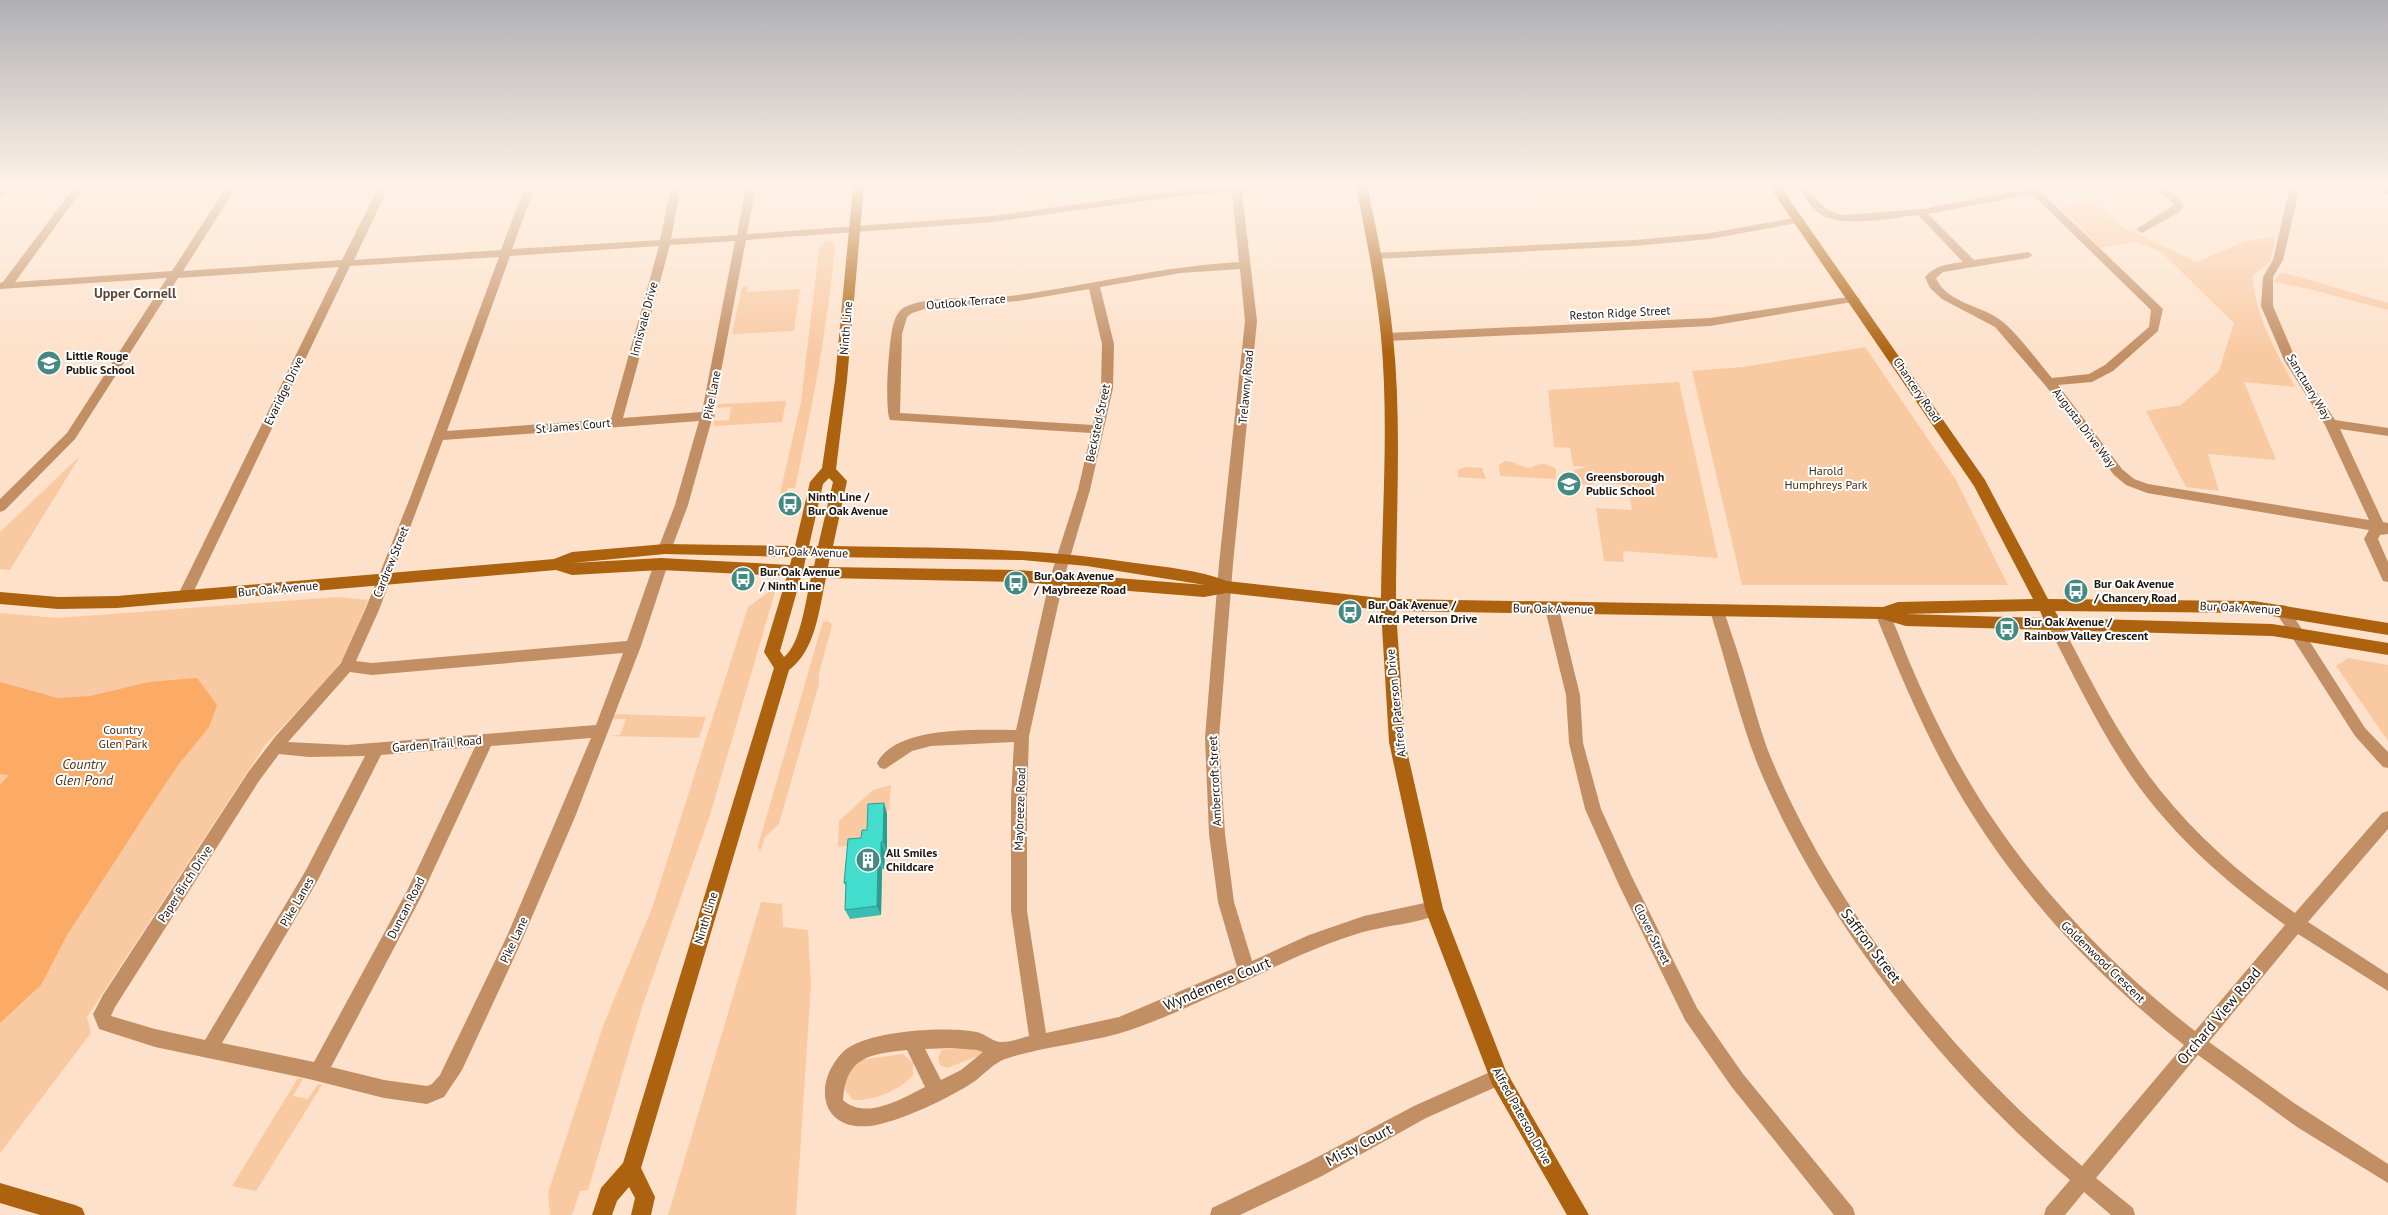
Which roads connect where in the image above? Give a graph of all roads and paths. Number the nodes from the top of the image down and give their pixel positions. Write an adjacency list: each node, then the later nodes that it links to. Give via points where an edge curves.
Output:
1 (36, 243): 24 (street)
2 (196, 243): 22 (street)
3 (356, 243): 20 (street, Evaridge Drive)
4 (509, 243): 16 (street, Cardrew Street)
5 (665, 243): 6 (street); 16 (street); 29 (street, Innisvale Drive)
6 (670, 243)
7 (742, 243): 28 (street, Pike Lane)
8 (853, 243): 34 (street, Ninth Line, via 841,380)
9 (1243, 243): 21 (street, Trelawny Road)
10 (1373, 243): 18 (street, Alfred Paterson Drive)
11 (1637, 243): 18 (street)
12 (1815, 243): 25 (street, Chancery Road)
13 (1950, 243): 19 (street)
14 (2089, 243): 27 (street, via 2157,309 2154,328 2109,368 2092,378)
15 (2282, 243): 30 (street, Sanctuary Way, via 2278,260 2268,277 2267,306 2290,360)
16 (505, 253): 20 (street); 33 (street, Cardrew Street)
17 (2028, 255): 19 (street, Augusta Drive Way)
18 (1376, 256): 26 (street, Alfred Paterson Drive)
19 (1970, 263): 27 (street, Augusta Drive Way, via 1934,272 1930,277 1934,286 1954,302 1999,324)
20 (346, 264): 22 (street); 49 (street, Evaridge Drive)
21 (1246, 265): 23 (street, Outlook Terrace, via 1189,267); 48 (street, Trelawny Road, via 1251,322)
22 (176, 275): 24 (street); 35 (street, via 71,436)
23 (1094, 285): 31 (street, Becksted Street, via 1108,344 1107,388); 31 (street, Outlook Terrace, via 987,302 908,310 902,315 897,330 894,417)
24 (3, 286)
25 (1854, 298): 26 (street, Reston Ridge Street, via 1710,322); 52 (street, Chancery Road, via 1980,484)
26 (1386, 337): 51 (street, Alfred Paterson Drive, via 1390,432)
27 (2049, 382): 36 (street, Augusta Drive Way, via 2100,452 2130,482 2146,488)
28 (709, 416): 29 (street, St James Court); 37 (street, Pike Lane, via 685,499)
29 (616, 423): 33 (street, St James Court)
30 (2331, 424): 32 (street); 36 (street, Sanctuary Way)
31 (1096, 429): 40 (street, Becksted Street, via 1084,490)
32 (2388, 432)
33 (438, 436): 47 (street, Cardrew Street)
34 (829, 470): 38 (street, Ninth Line, via 817,482); 39 (street, Ninth Line, via 840,481)
35 (0, 507)
36 (2385, 530): 45 (street, Sanctuary Way, via 2371,539)
37 (665, 549): 38 (street, Bur Oak Avenue); 41 (street, Bur Oak Avenue, via 572,557)
38 (800, 551): 39 (street, Bur Oak Avenue); 43 (street, Ninth Line)
39 (826, 552): 40 (street, Bur Oak Avenue); 44 (street, Ninth Line)
40 (1062, 558): 46 (street); 48 (street, Bur Oak Avenue, via 1206,579)
41 (556, 564): 42 (street, Bur Oak Avenue, via 572,569); 47 (street, Bur Oak Avenue)
42 (661, 564): 43 (street, Bur Oak Avenue); 60 (street, Pike Lane)
43 (796, 570): 44 (street, Bur Oak Avenue); 63 (street, Ninth Line, via 772,652)
44 (822, 571): 46 (street, Bur Oak Avenue); 63 (street, Ninth Line, via 806,633 794,658)
45 (2388, 576)
46 (1057, 578): 48 (street, Bur Oak Avenue, via 1204,591); 65 (street, Maybreeze Road)
47 (384, 580): 49 (street, Bur Oak Avenue); 62 (street, Cardrew Street)
48 (1226, 587): 51 (street, Bur Oak Avenue); 74 (street, Ambercroft Street, via 1212,738 1213,776 1226,902)
49 (184, 597): 50 (street, Bur Oak Avenue, via 86,604)
50 (0, 598)
51 (1388, 605): 53 (street, Bur Oak Avenue); 72 (street, Alfred Paterson Drive, via 1397,742)
52 (2044, 605): 54 (street, Bur Oak Avenue, via 2234,606); 56 (street, Bur Oak Avenue, via 1898,608); 57 (street, Chancery Road)
53 (1552, 609): 55 (street, Bur Oak Avenue); 93 (street, Clover Street, via 1572,695 1576,743 1593,809 1625,880 1692,1014 1737,1080)
54 (2282, 610): 58 (street, Bur Oak Avenue); 59 (street)
55 (1716, 611): 56 (street, Bur Oak Avenue); 86 (street, Saffron Street, via 1753,733 1769,773 1815,866 1845,913 1949,1047)
56 (1882, 613): 57 (street, Bur Oak Avenue, via 1906,620); 78 (street, Goldenwood Crescent, via 1942,748 1978,810 2017,865 2066,927 2128,988)
57 (2054, 624): 59 (street, Bur Oak Avenue); 73 (street, via 2099,711 2136,769 2172,816 2253,893)
58 (2388, 628)
59 (2296, 632): 61 (street, Bur Oak Avenue); 69 (street, via 2360,732)
60 (634, 646): 62 (street, via 372,669); 64 (street, Pike Lane)
61 (2388, 649)
62 (347, 666): 67 (street, Paper Birch Drive)
63 (782, 667): 84 (street, Ninth Line)
64 (600, 731): 66 (street, Garden Trail Road); 81 (street, Pike Lane, via 536,893 443,1086 434,1093 419,1094)
65 (1022, 736): 70 (street, via 958,737 919,742 907,746); 77 (street, Maybreeze Road, via 1019,910)
66 (486, 740): 68 (street, Garden Trail Road); 81 (street, Duncan Road, via 414,894)
67 (275, 747): 68 (street, Garden Trail Road, via 320,751); 79 (street, Paper Birch Drive, via 249,782 102,1014 110,1026)
68 (376, 749): 79 (street, Pike Lanes, via 312,875)
69 (2388, 762)
70 (885, 763)
71 (2388, 818): 73 (street, Orchard View Road)
72 (1434, 909): 74 (street, Wyndemere Court, via 1364,924 1315,941); 82 (street, Alfred Paterson Drive)
73 (2295, 925): 75 (street); 78 (street, Orchard View Road)
74 (1247, 972): 77 (street, Wyndemere Court, via 1118,1025)
75 (2388, 983)
76 (912, 1042): 80 (street, Wyndemere Court, via 978,1041); 83 (street); 83 (street, Wyndemere Court, via 874,1046 856,1052 841,1067 835,1080 834,1104 846,1115 868,1117 895,1112)
77 (1039, 1042): 80 (street, Wyndemere Court)
78 (2195, 1044): 85 (street, Goldenwood Crescent, via 2332,1142); 86 (street, Orchard View Road)
79 (209, 1049): 81 (street, Pike Lane)
80 (998, 1052): 83 (street, Wyndemere Court, via 967,1076)
81 (318, 1072)
82 (1499, 1077): 91 (street, Misty Court, via 1420,1112 1315,1169); 92 (street, Alfred Paterson Drive)
83 (937, 1091)
84 (630, 1169): 89 (street, Ninth Line, via 608,1195); 90 (street, via 646,1196)
85 (2388, 1174)
86 (2082, 1180): 94 (street, Orchard View Road); 95 (street, Saffron Street)
87 (0, 1193): 88 (street)
88 (75, 1215)
89 (602, 1215)
90 (641, 1215)
91 (1219, 1215)
92 (1580, 1215)
93 (1846, 1215)
94 (2053, 1215)
95 (2126, 1215)

